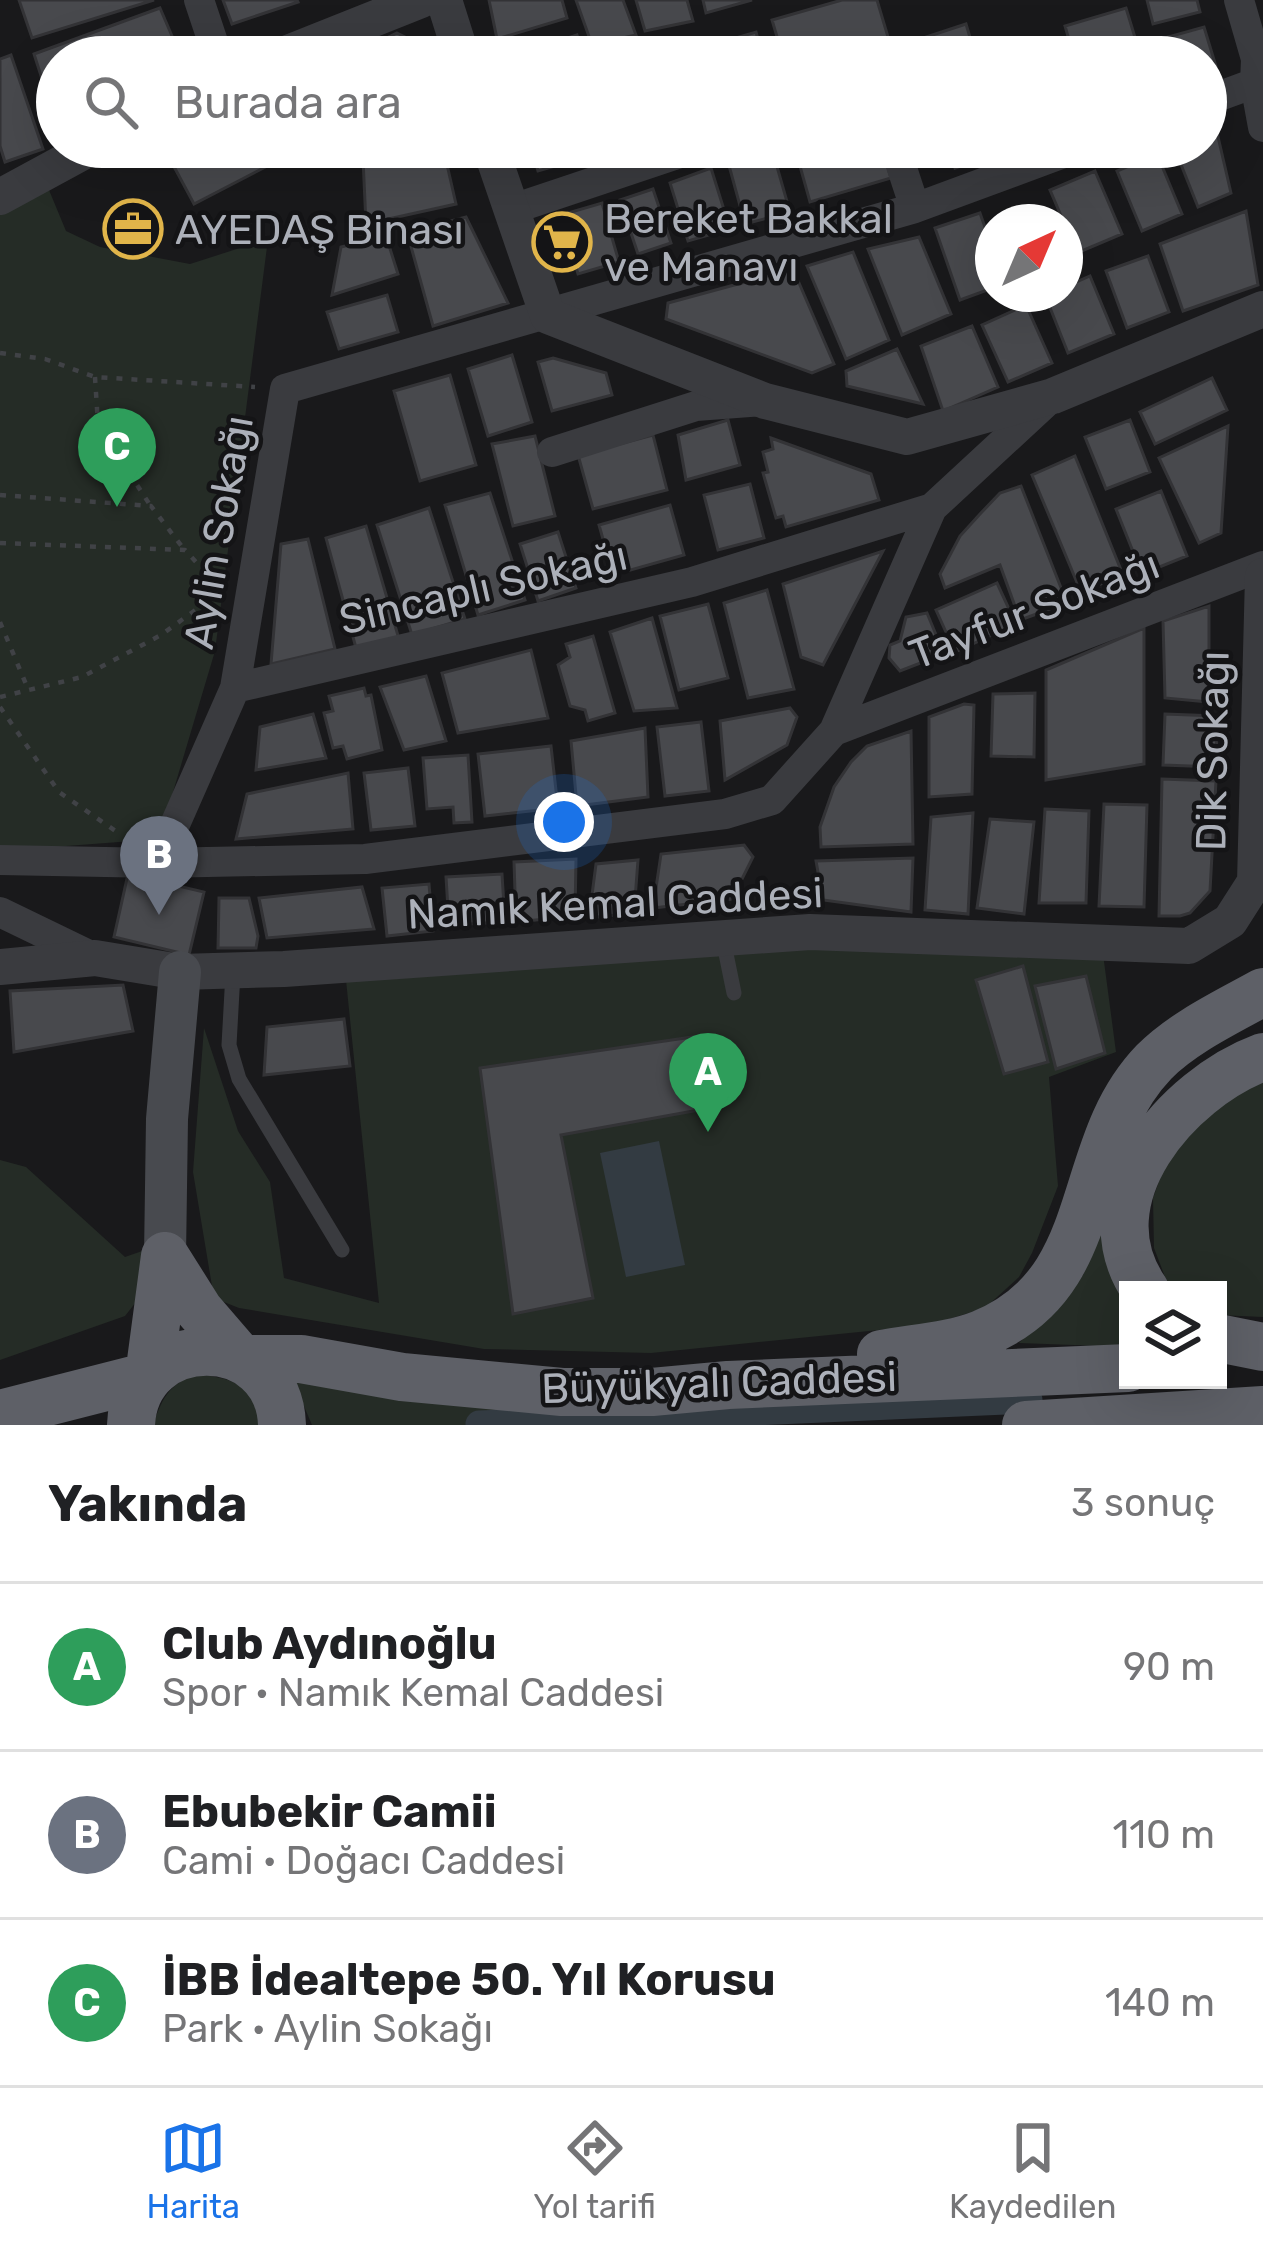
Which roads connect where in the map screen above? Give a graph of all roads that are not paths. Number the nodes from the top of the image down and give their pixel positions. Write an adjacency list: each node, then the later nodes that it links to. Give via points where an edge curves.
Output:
1 (199, 0): 6 (street)
2 (421, 0): 7 (street)
3 (444, 0): 8 (street)
4 (1239, 0): 9 (street)
5 (1262, 0): 9 (street)
6 (211, 36)
7 (331, 36)
8 (455, 36)
9 (1256, 71): 10 (street); 11 (street)
10 (1227, 88)
11 (1263, 128)
12 (53, 168): 17 (street)
13 (497, 168): 19 (street)
14 (635, 168): 19 (street)
15 (902, 168): 18 (street)
16 (1023, 168): 18 (street)
17 (0, 197)
18 (914, 208): 21 (street)
19 (510, 210): 21 (street)
20 (1263, 309): 22 (street)
21 (548, 316): 23 (street); 28 (street, Aylin Sokağı, via 285,389)
22 (1053, 396): 23 (street, via 907,437); 25 (street)
23 (765, 401): 24 (street, via 696,406)
24 (552, 452)
25 (932, 508): 28 (street, Sincaplı Sokağı, via 692,582); 29 (street)
26 (1263, 566): 29 (street, Tayfur Sokağı)
27 (1263, 577): 33 (street, Dik Sokağı, via 1255,882)
28 (235, 688): 31 (street)
29 (834, 731): 31 (street, via 772,800 725,814 365,860)
30 (0, 860): 31 (street)
31 (158, 863)
32 (0, 912): 35 (street)
33 (1230, 921): 34 (street, Namık Kemal Caddesi, via 1189,946 810,932)
34 (724, 939): 37 (street, Namık Kemal Caddesi); 40 (lane)
35 (94, 958): 36 (street, Namık Kemal Caddesi); 38 (street, Namık Kemal Caddesi)
36 (0, 967)
37 (233, 970): 38 (street, Namık Kemal Caddesi); 42 (lane, via 228,1028 239,1079)
38 (181, 972): 43 (main road)
39 (1263, 992): 52 (highway, via 1167,1052 1130,1094 1106,1140 1069,1256 1038,1299 977,1335)
40 (734, 993)
41 (1263, 1057): 44 (highway, via 1215,1081 1156,1141 1122,1231)
42 (342, 1250)
43 (165, 1256): 47 (highway); 51 (highway); 54 (highway, via 130,1332 85,1375)
44 (1140, 1281)
45 (1227, 1340): 46 (highway)
46 (1263, 1347)
47 (241, 1359): 51 (highway, Büyükyalı Caddesi, via 182,1354); 52 (highway, Büyükyalı Caddesi, via 301,1359 402,1378 562,1392); 56 (highway, via 274,1391)
48 (1263, 1362): 49 (highway)
49 (1227, 1364)
50 (1119, 1367): 52 (highway, Büyükyalı Caddesi)
51 (149, 1376): 54 (highway, Büyükyalı Caddesi); 55 (highway)
52 (728, 1384)
53 (1263, 1410): 57 (highway)
54 (0, 1413)
55 (130, 1425)
56 (282, 1425)
57 (1026, 1425)

